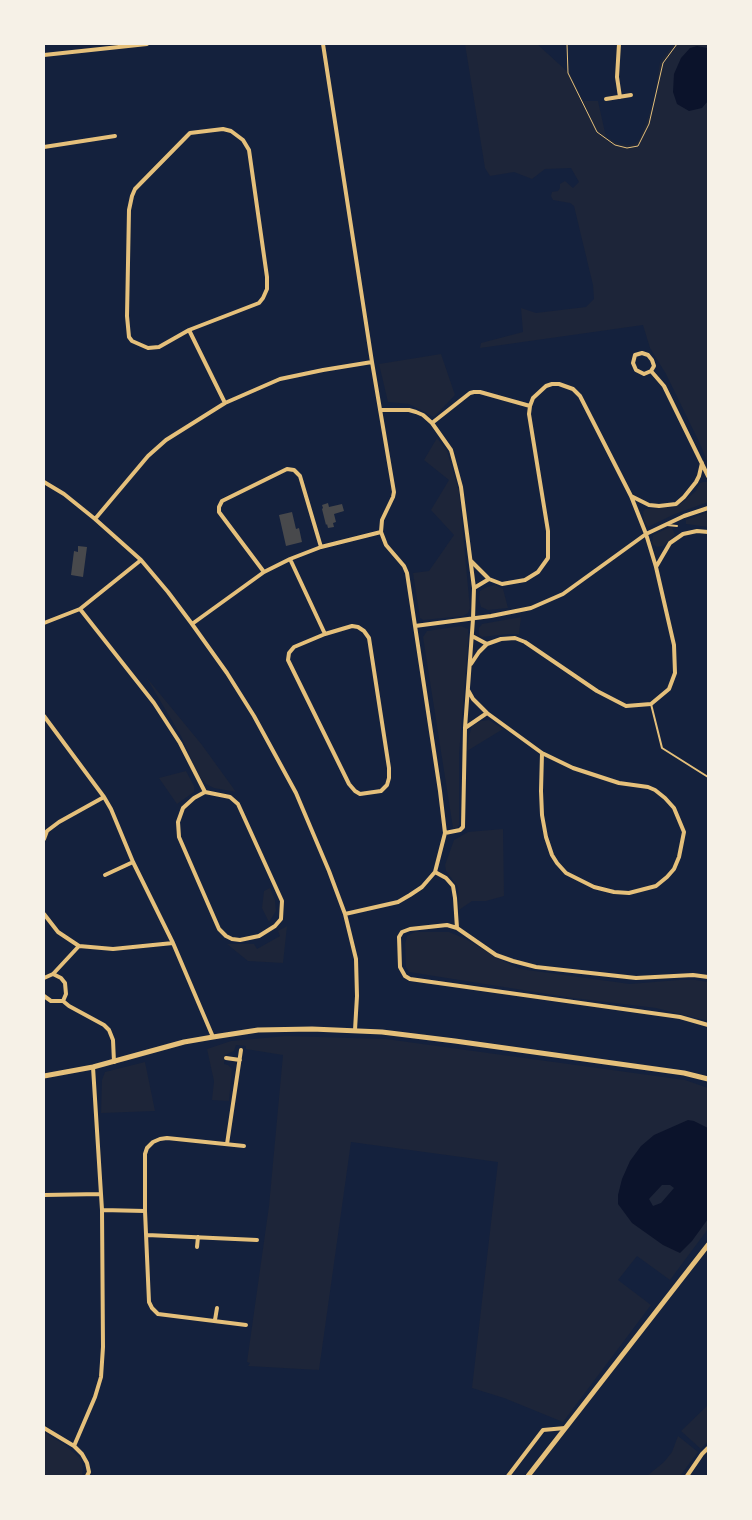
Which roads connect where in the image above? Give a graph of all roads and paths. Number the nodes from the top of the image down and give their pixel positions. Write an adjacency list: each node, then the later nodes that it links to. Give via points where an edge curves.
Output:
1 (147, 44): 4 (street)
2 (323, 44): 12 (street)
3 (619, 44): 7 (street, via 617,77)
4 (107, 46): 5 (street)
5 (44, 55)
6 (630, 95): 7 (street)
7 (620, 97): 8 (street)
8 (606, 99)
9 (115, 136): 10 (street)
10 (44, 147)
11 (189, 330): 11 (street, via 152,348 129,337 132,196 135,189 190,133 223,129 243,140 249,150 267,289 259,303); 14 (street)
12 (372, 362): 14 (street, via 280,379); 16 (street)
13 (651, 371): 13 (street, via 644,374 636,370 635,356 648,355 654,366); 18 (street, via 664,386)
14 (225, 403): 23 (street, via 166,440 148,456)
15 (530, 406): 17 (street, via 474,392); 21 (street, via 546,386 552,384 573,389 580,396); 35 (street, via 548,531 548,558 538,572 525,580 502,584)
16 (380, 410): 17 (street, via 409,410 423,415); 26 (street, via 394,492 382,520)
17 (432, 423): 32 (street, via 451,450 460,487)
18 (702, 463): 19 (street); 21 (street, via 696,482 676,504 659,506)
19 (708, 476)
20 (44, 482): 23 (street)
21 (631, 496): 28 (street)
22 (708, 508): 24 (street)
23 (95, 519): 31 (street)
24 (666, 524): 25 (lane); 28 (street)
25 (678, 526)
26 (381, 532): 29 (street); 41 (street, via 386,546 407,573)
27 (708, 532): 33 (street, via 683,534 670,544)
28 (646, 534): 33 (street); 38 (street, via 563,594 512,613)
29 (321, 547): 30 (street); 34 (street, via 300,476 287,469 222,501 219,507)
30 (290, 559): 34 (street); 42 (street)
31 (141, 560): 37 (street); 40 (street)
32 (470, 560): 35 (street); 36 (street)
33 (656, 567): 47 (street, via 674,645 675,673 668,689)
34 (264, 572): 40 (street)
35 (489, 579): 36 (street)
36 (474, 588): 38 (street)
37 (80, 609): 39 (street); 53 (street, via 154,703 180,743)
38 (473, 618): 41 (street); 43 (street)
39 (44, 623)
40 (192, 624): 62 (street, via 254,716 296,793)
41 (414, 626): 56 (street)
42 (325, 634): 42 (street, via 352,626 364,631 369,638 389,768 387,785 381,791 360,794 349,784 288,660 294,647)
43 (472, 636): 44 (street); 45 (street)
44 (487, 644): 45 (street); 47 (street, via 515,638 526,642 597,691 626,706)
45 (470, 667): 46 (street)
46 (467, 688): 48 (street, via 472,699); 50 (street)
47 (651, 704): 52 (lane, via 662,748)
48 (487, 713): 50 (street); 51 (street)
49 (44, 716): 54 (street)
50 (465, 728): 56 (street, via 463,826 460,830)
51 (542, 754): 51 (street, via 619,783 648,787 665,798 674,808 684,832 679,857 667,877 656,886 629,893 594,887 566,874 552,855 544,830)
52 (708, 777)
53 (205, 792): 53 (street, via 230,797 238,804 282,901 281,919 259,936 232,939 219,929 179,837 178,822 183,808)
54 (104, 797): 55 (street); 58 (street)
55 (45, 830): 57 (street)
56 (445, 833): 59 (street)
57 (44, 839)
58 (134, 862): 60 (street); 64 (street)
59 (436, 872): 62 (street, via 410,896 398,902); 63 (street, via 453,886)
60 (105, 875)
61 (44, 914): 65 (street, via 58,932)
62 (345, 914): 72 (street, via 356,959)
63 (457, 928): 67 (street, via 496,955 536,967 636,978); 71 (street, via 447,925 402,932 399,938 400,967 405,976 680,1017)
64 (173, 944): 65 (street, via 112,949); 73 (street)
65 (79, 946): 66 (street)
66 (52, 974): 68 (street); 70 (street, via 65,982)
67 (708, 977)
68 (44, 978)
69 (44, 996): 70 (street, via 51,1001)
70 (63, 1001): 77 (street, via 109,1030)
71 (708, 1025)
72 (355, 1030): 73 (street, via 258,1030); 80 (street, via 455,1041)
73 (213, 1037): 77 (street)
74 (242, 1050): 76 (street)
75 (226, 1058): 76 (street)
76 (240, 1060): 81 (street)
77 (114, 1062): 78 (street)
78 (93, 1067): 79 (street); 83 (street)
79 (44, 1076)
80 (708, 1079)
81 (227, 1144): 82 (street); 86 (street, via 167,1138 153,1142 145,1154)
82 (244, 1146)
83 (101, 1194): 84 (street); 85 (street)
84 (44, 1196)
85 (102, 1210): 86 (street); 97 (street, via 104,1347 101,1377 87,1420)
86 (145, 1211): 87 (street)
87 (147, 1235): 88 (street); 93 (street, via 149,1302 152,1308 158,1314)
88 (198, 1237): 89 (street); 91 (street)
89 (257, 1240)
90 (708, 1245): 96 (street)
91 (197, 1247)
92 (217, 1308): 93 (street)
93 (215, 1320): 94 (street)
94 (246, 1325)
95 (44, 1428): 97 (street)
96 (565, 1428): 100 (street, via 543,1430); 101 (street)
97 (74, 1446): 99 (street, via 87,1463)
98 (708, 1449): 102 (street)
99 (87, 1476)
100 (508, 1476)
101 (528, 1476)
102 (687, 1476)

